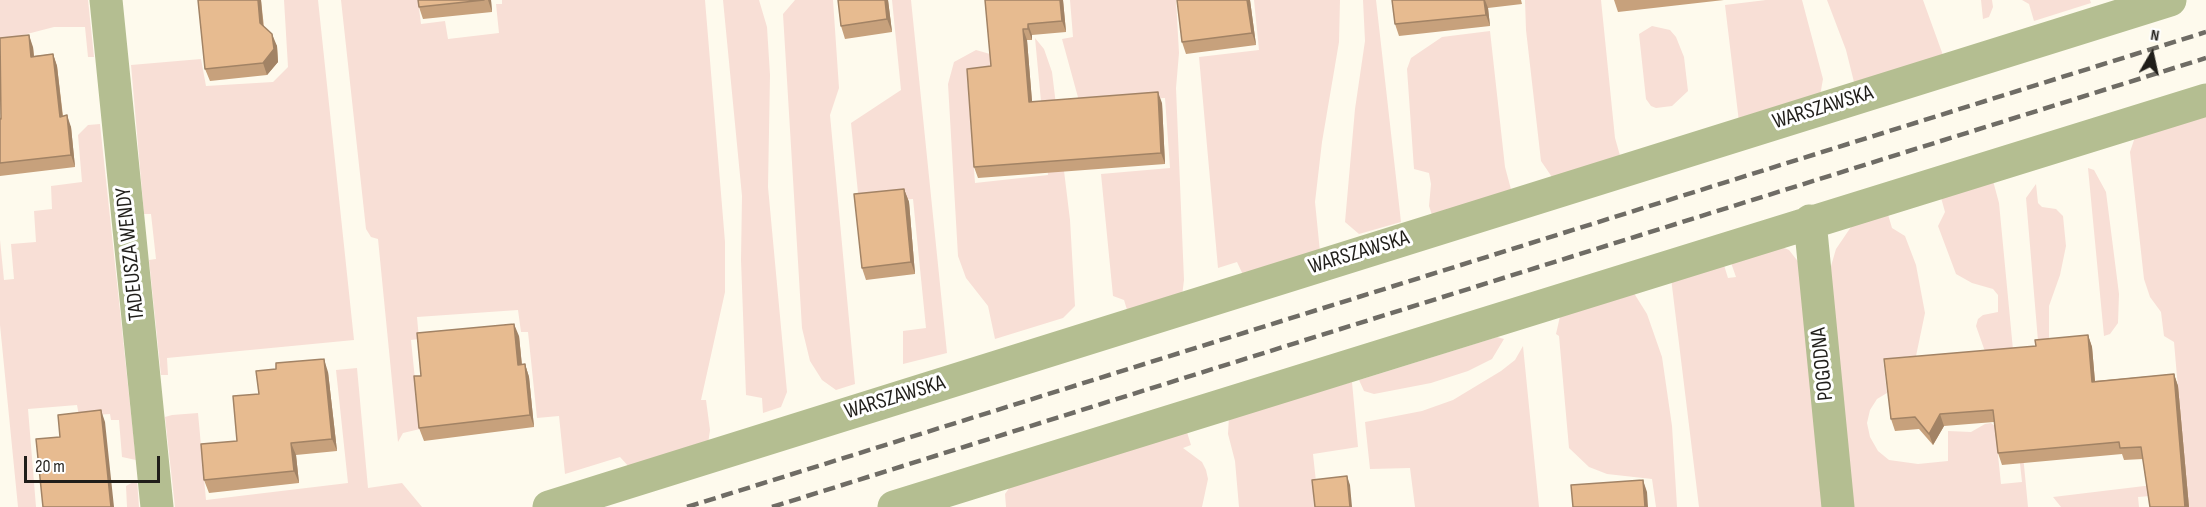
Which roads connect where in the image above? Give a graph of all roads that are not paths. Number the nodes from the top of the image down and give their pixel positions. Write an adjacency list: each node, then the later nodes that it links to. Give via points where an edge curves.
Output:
1 (105, 0): 5 (street, TADEUSZA WENDY)
2 (2170, 0): 6 (street, WARSZAWSKA)
3 (2206, 100): 4 (street)
4 (1810, 221): 7 (street); 8 (street, POGODNA)
5 (157, 507)
6 (549, 507)
7 (894, 507)
8 (1838, 507)

